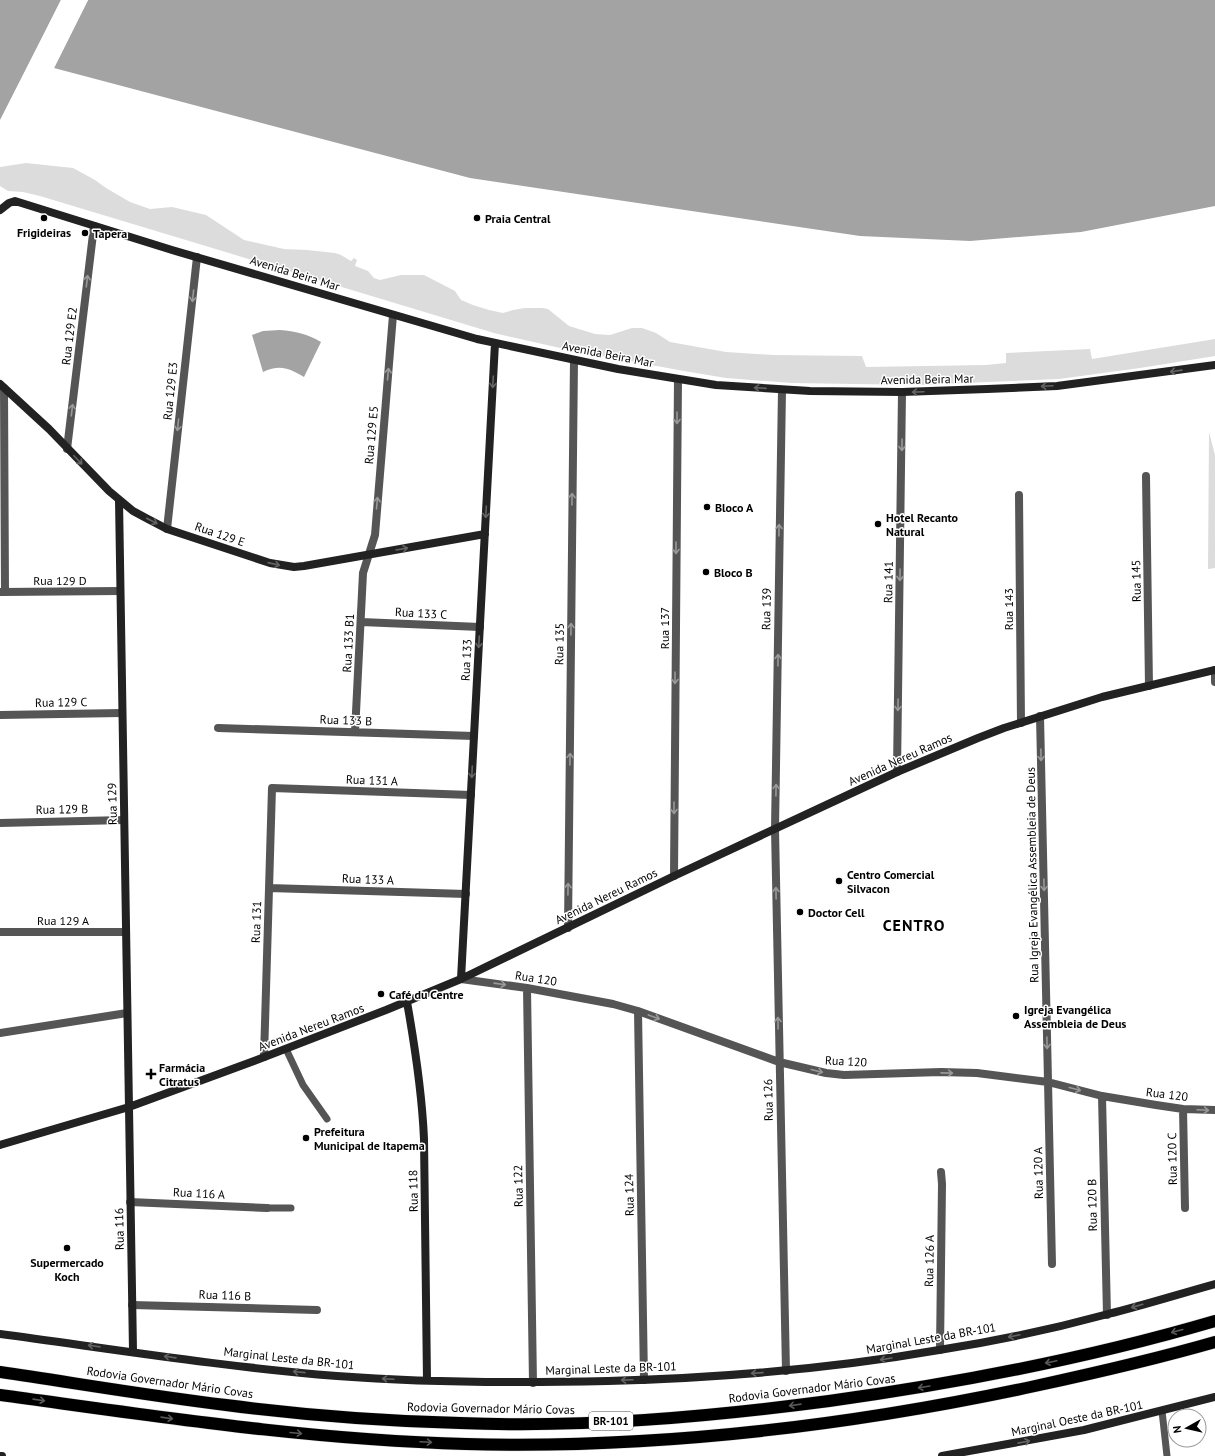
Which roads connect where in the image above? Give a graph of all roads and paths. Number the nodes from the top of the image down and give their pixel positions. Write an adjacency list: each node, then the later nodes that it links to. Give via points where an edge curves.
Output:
1 (0, 210): 2 (main road, Avenida Beira Mar, via 15,201)
2 (94, 226): 3 (main road, Avenida Beira Mar); 12 (street, Rua 129 E2, one-way to 2)
3 (198, 257): 4 (main road, Avenida Beira Mar); 16 (street, Rua 129 E3, one-way to 16)
4 (393, 315): 5 (main road, Avenida Beira Mar); 18 (street, Rua 129 E5, one-way to 4, via 375,535)
5 (495, 343): 6 (main road, Avenida Beira Mar); 17 (main road, Rua 133, one-way to 17)
6 (574, 360): 8 (main road, Avenida Beira Mar); 42 (street, Rua 135, one-way to 6)
7 (1215, 365): 11 (main road, Avenida Beira Mar, one-way to 11, via 1057,386)
8 (678, 379): 10 (main road, Avenida Beira Mar, one-way to 8); 39 (street, Rua 137, one-way to 39)
9 (2, 386): 12 (main road, Rua 129 E); 20 (street)
10 (782, 390): 11 (main road, Avenida Beira Mar); 38 (street, Rua 139, one-way to 10)
11 (902, 392): 33 (street, Rua 141, one-way to 33)
12 (67, 449): 15 (main road, Rua 129 E, one-way to 15)
13 (1146, 476): 25 (street, Rua 145)
14 (1019, 495): 29 (street, Rua 143)
15 (119, 500): 16 (main road, Rua 129 E, one-way to 16); 19 (main road, Rua 129)
16 (167, 529): 18 (main road, Rua 129 E, one-way to 18, via 281,566 304,566)
17 (485, 534): 18 (main road, Rua 129 E, one-way to 17); 22 (main road, Rua 133)
18 (368, 555): 21 (street, Rua 133 B1, via 363,573)
19 (120, 591): 20 (street, Rua 129 D); 26 (main road, Rua 129)
20 (2, 592)
21 (361, 622): 22 (street, Rua 133 C); 31 (street, Rua 133 B1)
22 (480, 627): 32 (main road, Rua 133, one-way to 32)
23 (1215, 670): 24 (street); 25 (main road, Avenida Nereu Ramos)
24 (1215, 682)
25 (1149, 686): 28 (main road, Avenida Nereu Ramos)
26 (122, 713): 27 (street, Rua 129 C); 36 (main road, Rua 129)
27 (0, 715)
28 (1040, 716): 29 (main road, Avenida Nereu Ramos); 54 (street, Rua Igreja Evangélica Assembleia de Deus, one-way to 54)
29 (1021, 723): 33 (main road, Avenida Nereu Ramos)
30 (218, 728): 31 (street, Rua 133 B)
31 (355, 732): 32 (street, Rua 133 B)
32 (474, 736): 35 (main road, Rua 133, one-way to 35)
33 (898, 772): 38 (main road, Avenida Nereu Ramos)
34 (272, 788): 35 (street, Rua 131 A); 40 (street, Rua 131)
35 (471, 795): 41 (main road, Rua 133)
36 (124, 820): 37 (street, Rua 129 B); 44 (main road, Rua 129)
37 (0, 823)
38 (775, 829): 39 (main road, Avenida Nereu Ramos); 53 (street, Rua 126, one-way to 38)
39 (674, 876): 42 (main road, Avenida Nereu Ramos)
40 (269, 888): 41 (street, Rua 133 A); 52 (street, Rua 131)
41 (466, 894): 45 (main road, Rua 133)
42 (568, 928): 45 (main road, Avenida Nereu Ramos)
43 (0, 932): 44 (street, Rua 129 A)
44 (126, 932): 49 (main road, Rua 129)
45 (461, 979): 46 (street, Rua 120, one-way to 46); 47 (main road, Avenida Nereu Ramos)
46 (527, 988): 48 (street, Rua 120); 80 (street, Rua 122)
47 (407, 1002): 51 (main road, Avenida Nereu Ramos); 78 (main road, Rua 118, via 423,1103)
48 (638, 1010): 53 (street, Rua 120, one-way to 53); 79 (street, Rua 124)
49 (127, 1013): 50 (street); 56 (main road, Rua 129)
50 (0, 1033)
51 (286, 1049): 52 (main road, Avenida Nereu Ramos); 59 (lane, via 303,1084)
52 (264, 1057): 56 (main road, Avenida Nereu Ramos)
53 (779, 1062): 54 (street, Rua 120, one-way to 54, via 844,1075 977,1073); 76 (street, Rua 126)
54 (1048, 1082): 55 (street, Rua 120, one-way to 55); 66 (street, Rua 120 A)
55 (1102, 1096): 57 (street, Rua 120); 70 (street, Rua 120 B)
56 (129, 1107): 60 (main road, Avenida Nereu Ramos); 62 (main road, Rua 116)
57 (1183, 1109): 58 (street, Rua 120, one-way to 58); 65 (street, Rua 120 C)
58 (1215, 1110)
59 (327, 1119)
60 (3, 1144)
61 (941, 1172): 74 (street, Rua 126 A)
62 (130, 1202): 63 (street, Rua 116 A); 68 (main road, Rua 116)
63 (267, 1208): 64 (lane)
64 (292, 1208)
65 (1185, 1208)
66 (1052, 1264)
67 (1215, 1284): 70 (main road, Marginal Leste da BR-101, one-way to 70)
68 (132, 1305): 69 (street, Rua 116 B); 75 (main road, Rua 116)
69 (317, 1310)
70 (1106, 1315): 74 (main road, Marginal Leste da BR-101, one-way to 74)
71 (1215, 1321): 77 (highway, Rodovia Governador Mário Covas / BR-101, one-way to 77, via 1074,1358 937,1385 724,1413 584,1422 462,1424 323,1416 227,1406)
72 (0, 1334): 75 (main road, Marginal Leste da BR-101, one-way to 72)
73 (1215, 1342): 81 (highway, BR-101, one-way to 73, via 217,1425 369,1440 534,1445 601,1443 740,1433 927,1408 1070,1378)
74 (940, 1350): 76 (main road, Marginal Leste da BR-101, one-way to 76)
75 (133, 1351): 78 (main road, Marginal Leste da BR-101, one-way to 75, via 338,1376 205,1362)
76 (786, 1371): 79 (main road, Marginal Leste da BR-101, one-way to 79)
77 (0, 1372)
78 (427, 1380): 80 (main road, Marginal Leste da BR-101)
79 (644, 1380): 80 (main road, Marginal Leste da BR-101, one-way to 80)
80 (533, 1383)
81 (0, 1395)
82 (1215, 1398): 83 (main road, Marginal Oeste da BR-101)
83 (1162, 1411): 84 (main road, Marginal Oeste da BR-101, one-way to 83); 86 (lane)
84 (986, 1452): 85 (main road, Marginal Oeste da BR-101)
85 (942, 1456)
86 (1167, 1456)

